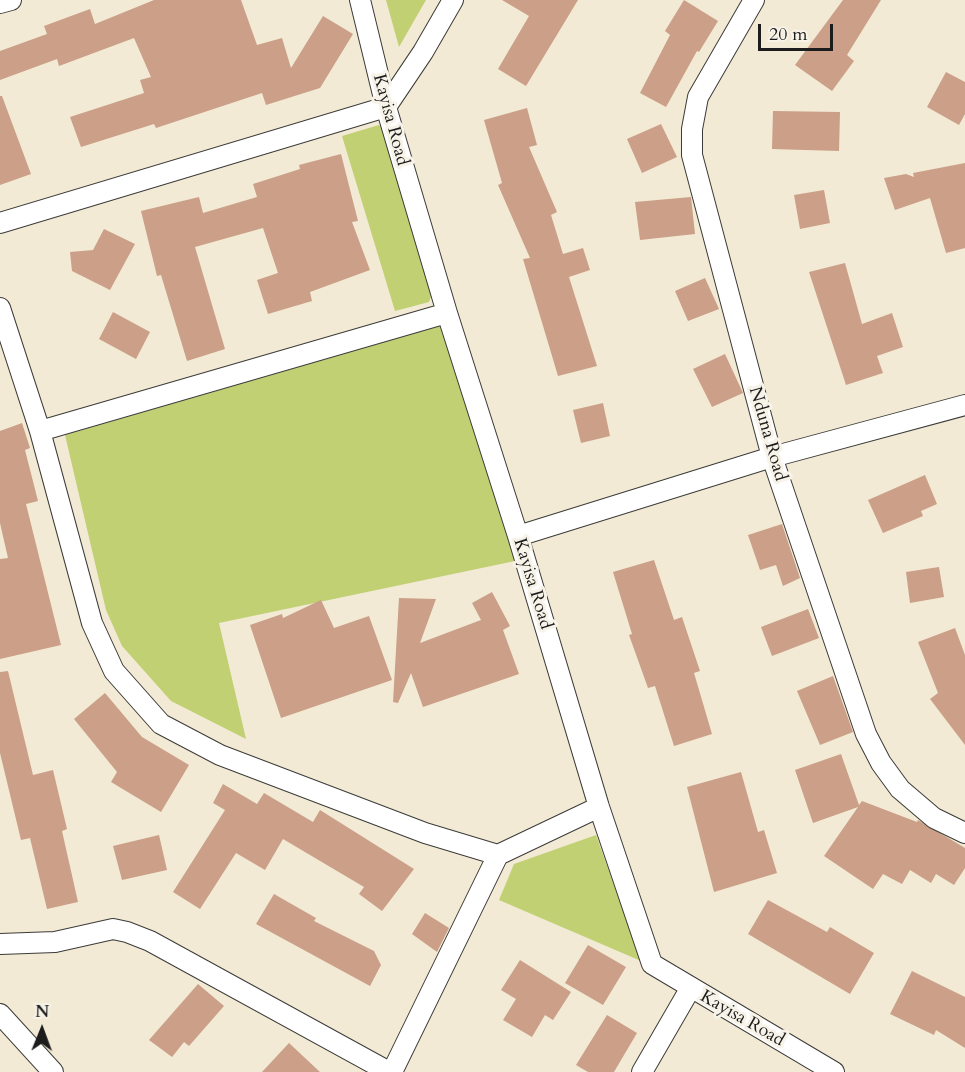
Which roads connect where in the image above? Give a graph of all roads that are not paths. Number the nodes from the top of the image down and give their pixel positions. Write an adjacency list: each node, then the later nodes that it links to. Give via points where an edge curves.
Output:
1 (11, 0): 5 (street)
2 (360, 0): 6 (street, Kayisa Road)
3 (453, 0): 6 (street)
4 (754, 0): 12 (street, Nduna Road, via 698,97 692,155)
5 (0, 3)
6 (386, 107): 7 (street); 9 (street, Kayisa Road)
7 (0, 223)
8 (0, 308): 11 (street)
9 (447, 313): 11 (street); 13 (street, Kayisa Road)
10 (965, 405): 12 (street)
11 (40, 431): 16 (street, via 92,623 114,671 161,724 220,755 425,833)
12 (771, 457): 13 (street); 15 (street, Nduna Road, via 866,734 881,763 900,789 934,818)
13 (518, 536): 14 (street, Kayisa Road)
14 (599, 807): 16 (street); 18 (street, Kayisa Road, via 652,964)
15 (965, 832)
16 (498, 855): 21 (street)
17 (0, 944): 21 (street, via 55,942 113,929 127,932)
18 (690, 989): 22 (street); 23 (street, Kayisa Road)
19 (0, 1014): 20 (street)
20 (53, 1072)
21 (391, 1072)
22 (642, 1072)
23 (834, 1072)

